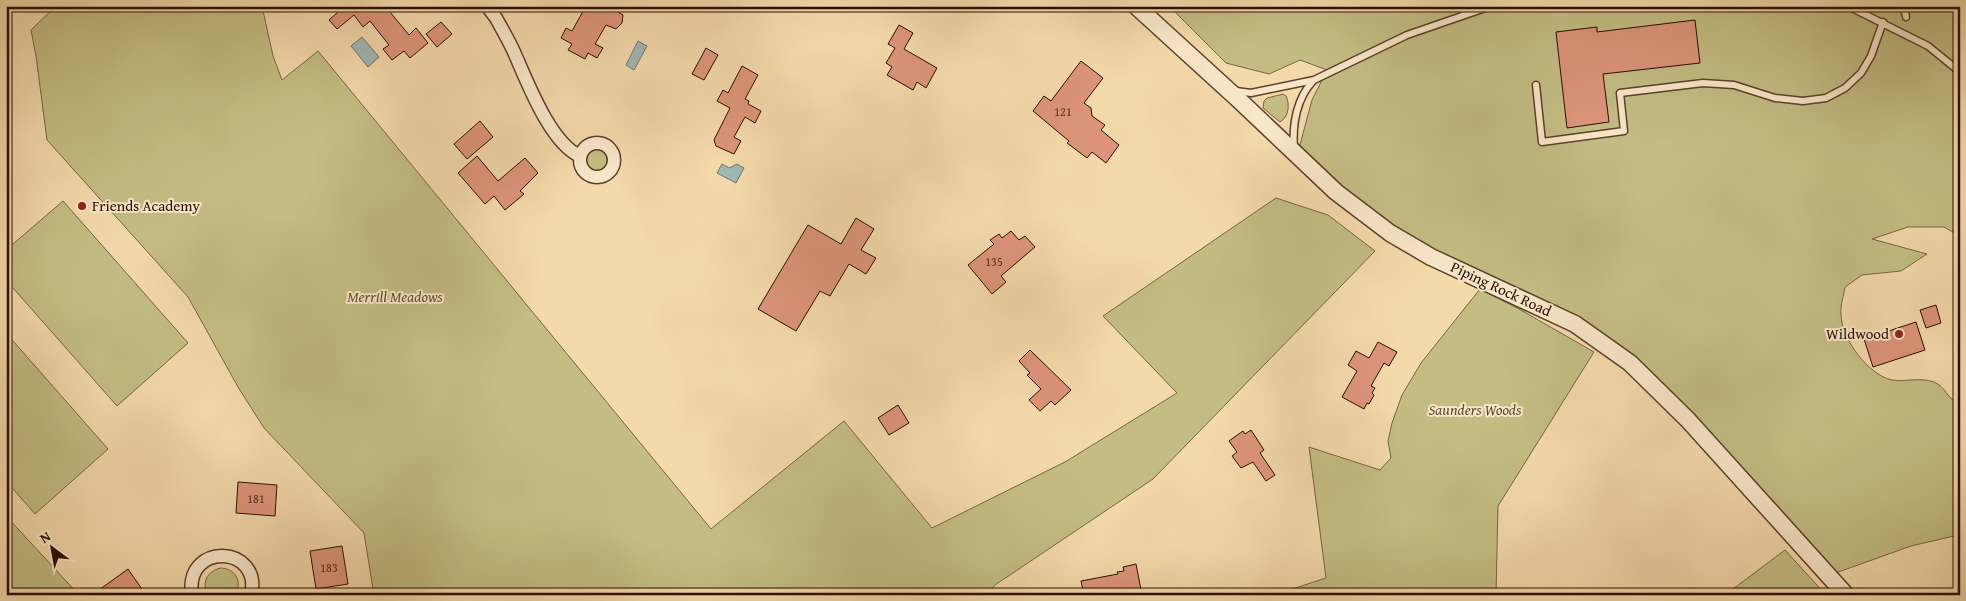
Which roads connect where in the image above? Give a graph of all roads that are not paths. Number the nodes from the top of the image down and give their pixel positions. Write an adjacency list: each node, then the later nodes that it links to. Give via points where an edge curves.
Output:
1 (487, 6): 13 (street, via 496,18 537,104 556,134)
2 (1136, 6): 11 (street, Piping Rock Road)
3 (1491, 6): 9 (lane, via 1407,35)
4 (1848, 6): 7 (lane)
5 (1904, 6): 6 (lane)
6 (1906, 17)
7 (1883, 22): 8 (lane, via 1928,46); 10 (lane, via 1872,56 1861,73 1826,98 1803,101 1776,98 1734,86 1703,83 1620,93 1624,131 1542,142)
8 (1960, 72)
9 (1314, 80): 11 (lane, via 1251,93); 12 (lane, via 1301,97 1294,124)
10 (1536, 84)
11 (1226, 88): 12 (street, Piping Rock Road)
12 (1295, 153): 16 (street, Piping Rock Road, via 1336,192 1390,233 1431,257 1575,324 1630,363 1688,420)
13 (580, 156)
14 (192, 595): 15 (street, via 193,574 199,565 212,557 227,555 236,558 250,573 253,583)
15 (251, 595)
16 (1846, 595)

